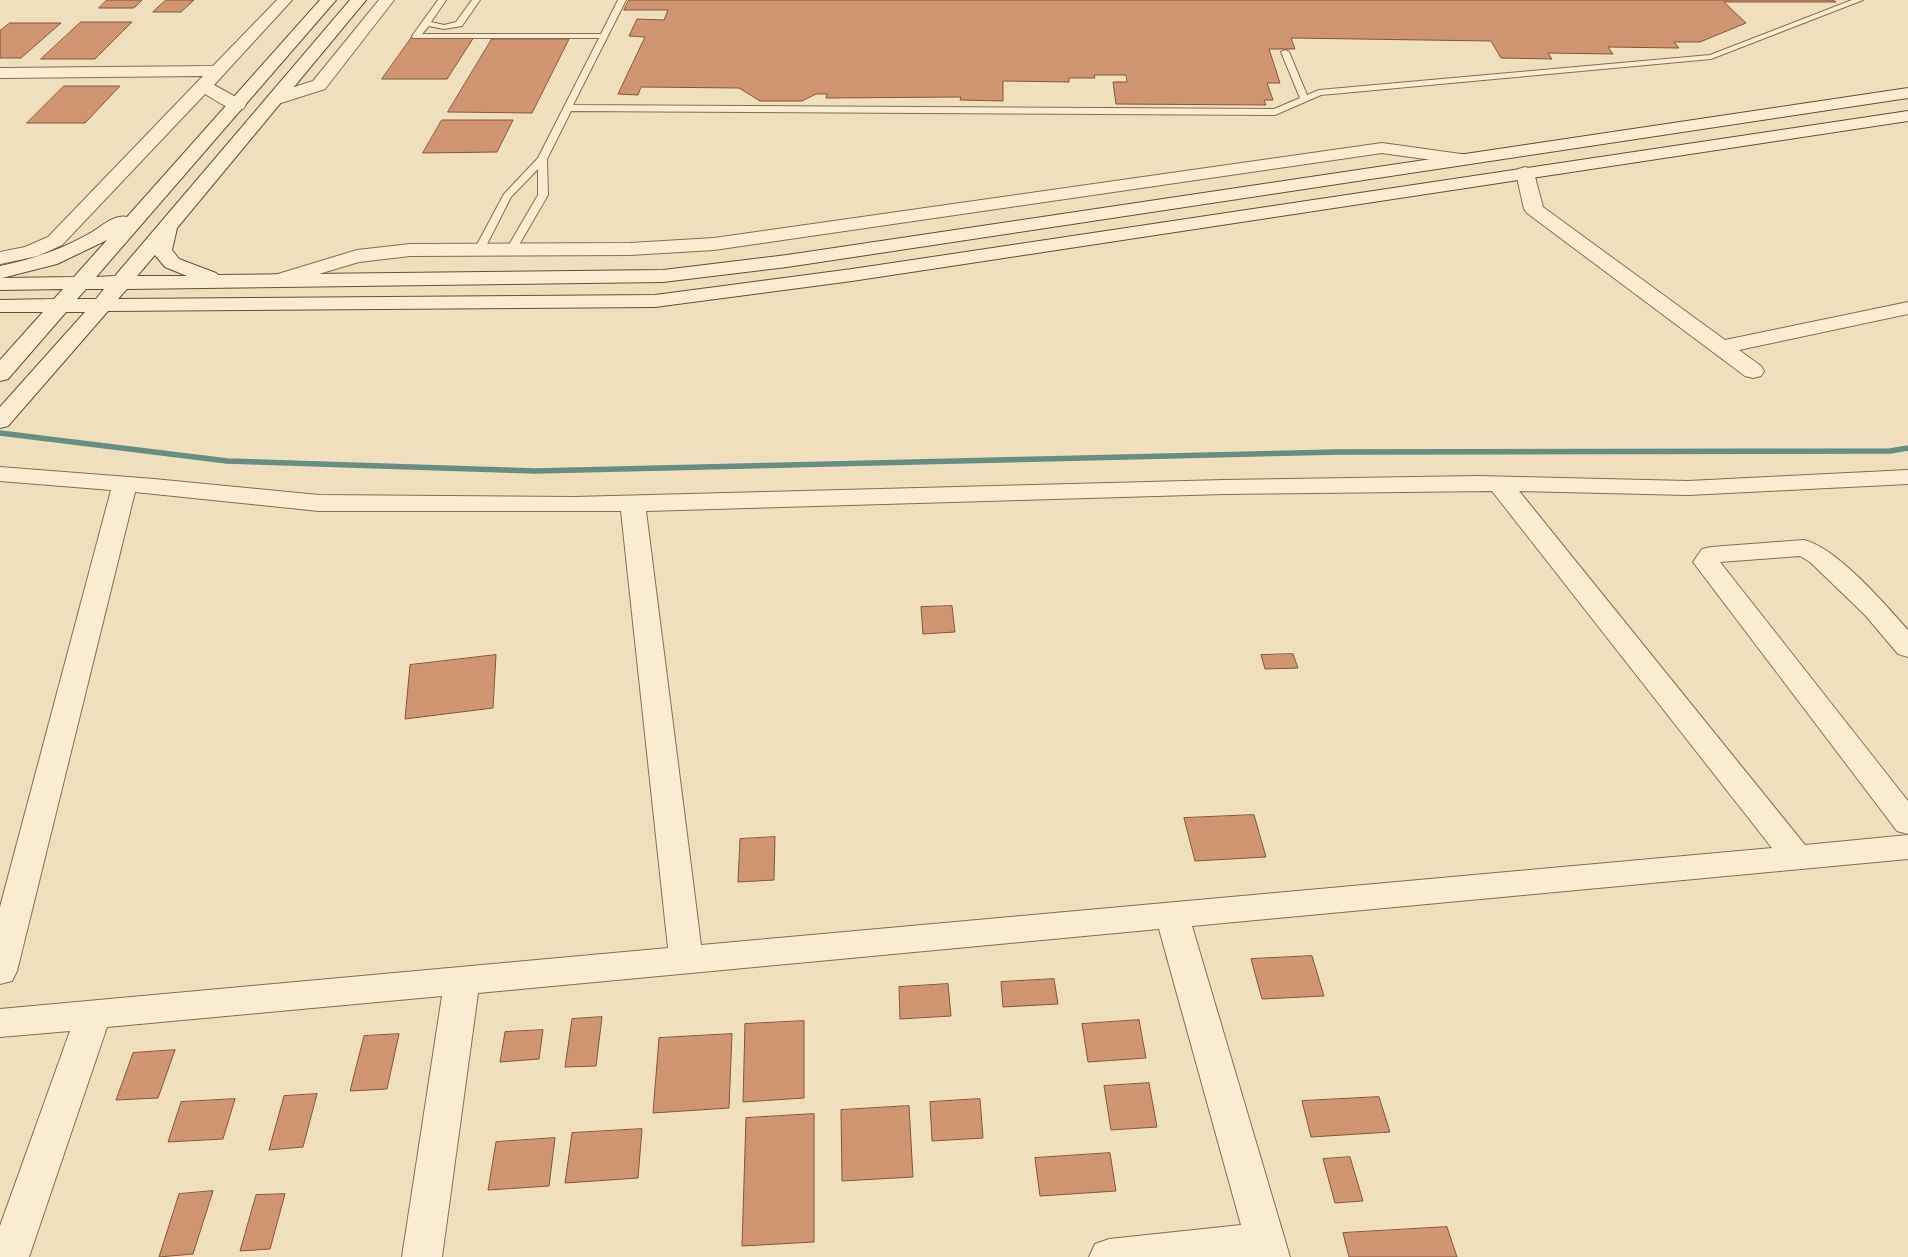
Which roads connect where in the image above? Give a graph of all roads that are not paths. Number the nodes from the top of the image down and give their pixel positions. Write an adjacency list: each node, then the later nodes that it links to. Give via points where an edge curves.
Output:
1 (285, 0): 12 (street)
2 (328, 0): 18 (street)
3 (358, 0): 16 (street)
4 (387, 0): 16 (street, via 319,85)
5 (442, 0): 9 (lane)
6 (476, 0): 9 (lane, via 460,24)
7 (622, 0): 10 (lane)
8 (1859, 0): 17 (lane, via 1711,57 1319,93)
9 (427, 23): 10 (lane, via 416,36)
10 (604, 36): 19 (lane)
11 (1285, 52): 17 (lane)
12 (218, 71): 13 (street); 14 (street)
13 (0, 73)
14 (204, 86): 18 (street); 28 (street, via 55,241 31,252)
15 (1908, 93): 22 (street)
16 (275, 99): 25 (street)
17 (1305, 99): 19 (lane, via 1274,112)
18 (237, 105): 24 (street)
19 (568, 108): 21 (lane)
20 (1908, 116): 23 (street)
21 (542, 159): 26 (lane, via 507,196); 27 (lane, via 543,196)
22 (1461, 159): 27 (street, via 1382,148 714,244 630,250); 30 (street, via 788,261 663,276)
23 (1525, 173): 35 (street, via 655,301); 39 (street, via 1534,209)
24 (149, 206): 29 (street, via 92,242 55,259); 32 (street)
25 (167, 228): 31 (street, via 162,250 172,263); 33 (street)
26 (479, 250): 27 (street); 30 (street, via 410,250 357,256)
27 (511, 250)
28 (0, 258)
29 (0, 272)
30 (275, 281): 31 (street)
31 (222, 282): 33 (street)
32 (80, 283): 33 (street); 34 (street); 37 (street)
33 (121, 283): 35 (street)
34 (0, 284)
35 (102, 305): 37 (street); 42 (street)
36 (0, 306): 37 (street)
37 (61, 306): 41 (street)
38 (1908, 308): 39 (street)
39 (1720, 347): 40 (street)
40 (1753, 371)
41 (0, 374)
42 (0, 421)
43 (0, 474): 46 (street)
44 (1908, 477): 45 (street, via 1688,488)
45 (1499, 483): 47 (street, via 1224,486); 51 (street)
46 (125, 484): 47 (street, via 319,503); 54 (street)
47 (633, 504): 53 (street)
48 (1908, 648): 49 (street, via 1875,609 1819,556 1804,548 1710,555 1706,562)
49 (1908, 823)
50 (1908, 847): 51 (street)
51 (1797, 857): 52 (street)
52 (1172, 915): 53 (street); 58 (street)
53 (686, 960): 55 (street)
54 (0, 972)
55 (462, 980): 56 (street); 60 (street)
56 (94, 1014): 57 (street); 59 (street)
57 (0, 1023)
58 (1267, 1248): 61 (street)
59 (9, 1257)
60 (422, 1257)
61 (1109, 1257)

